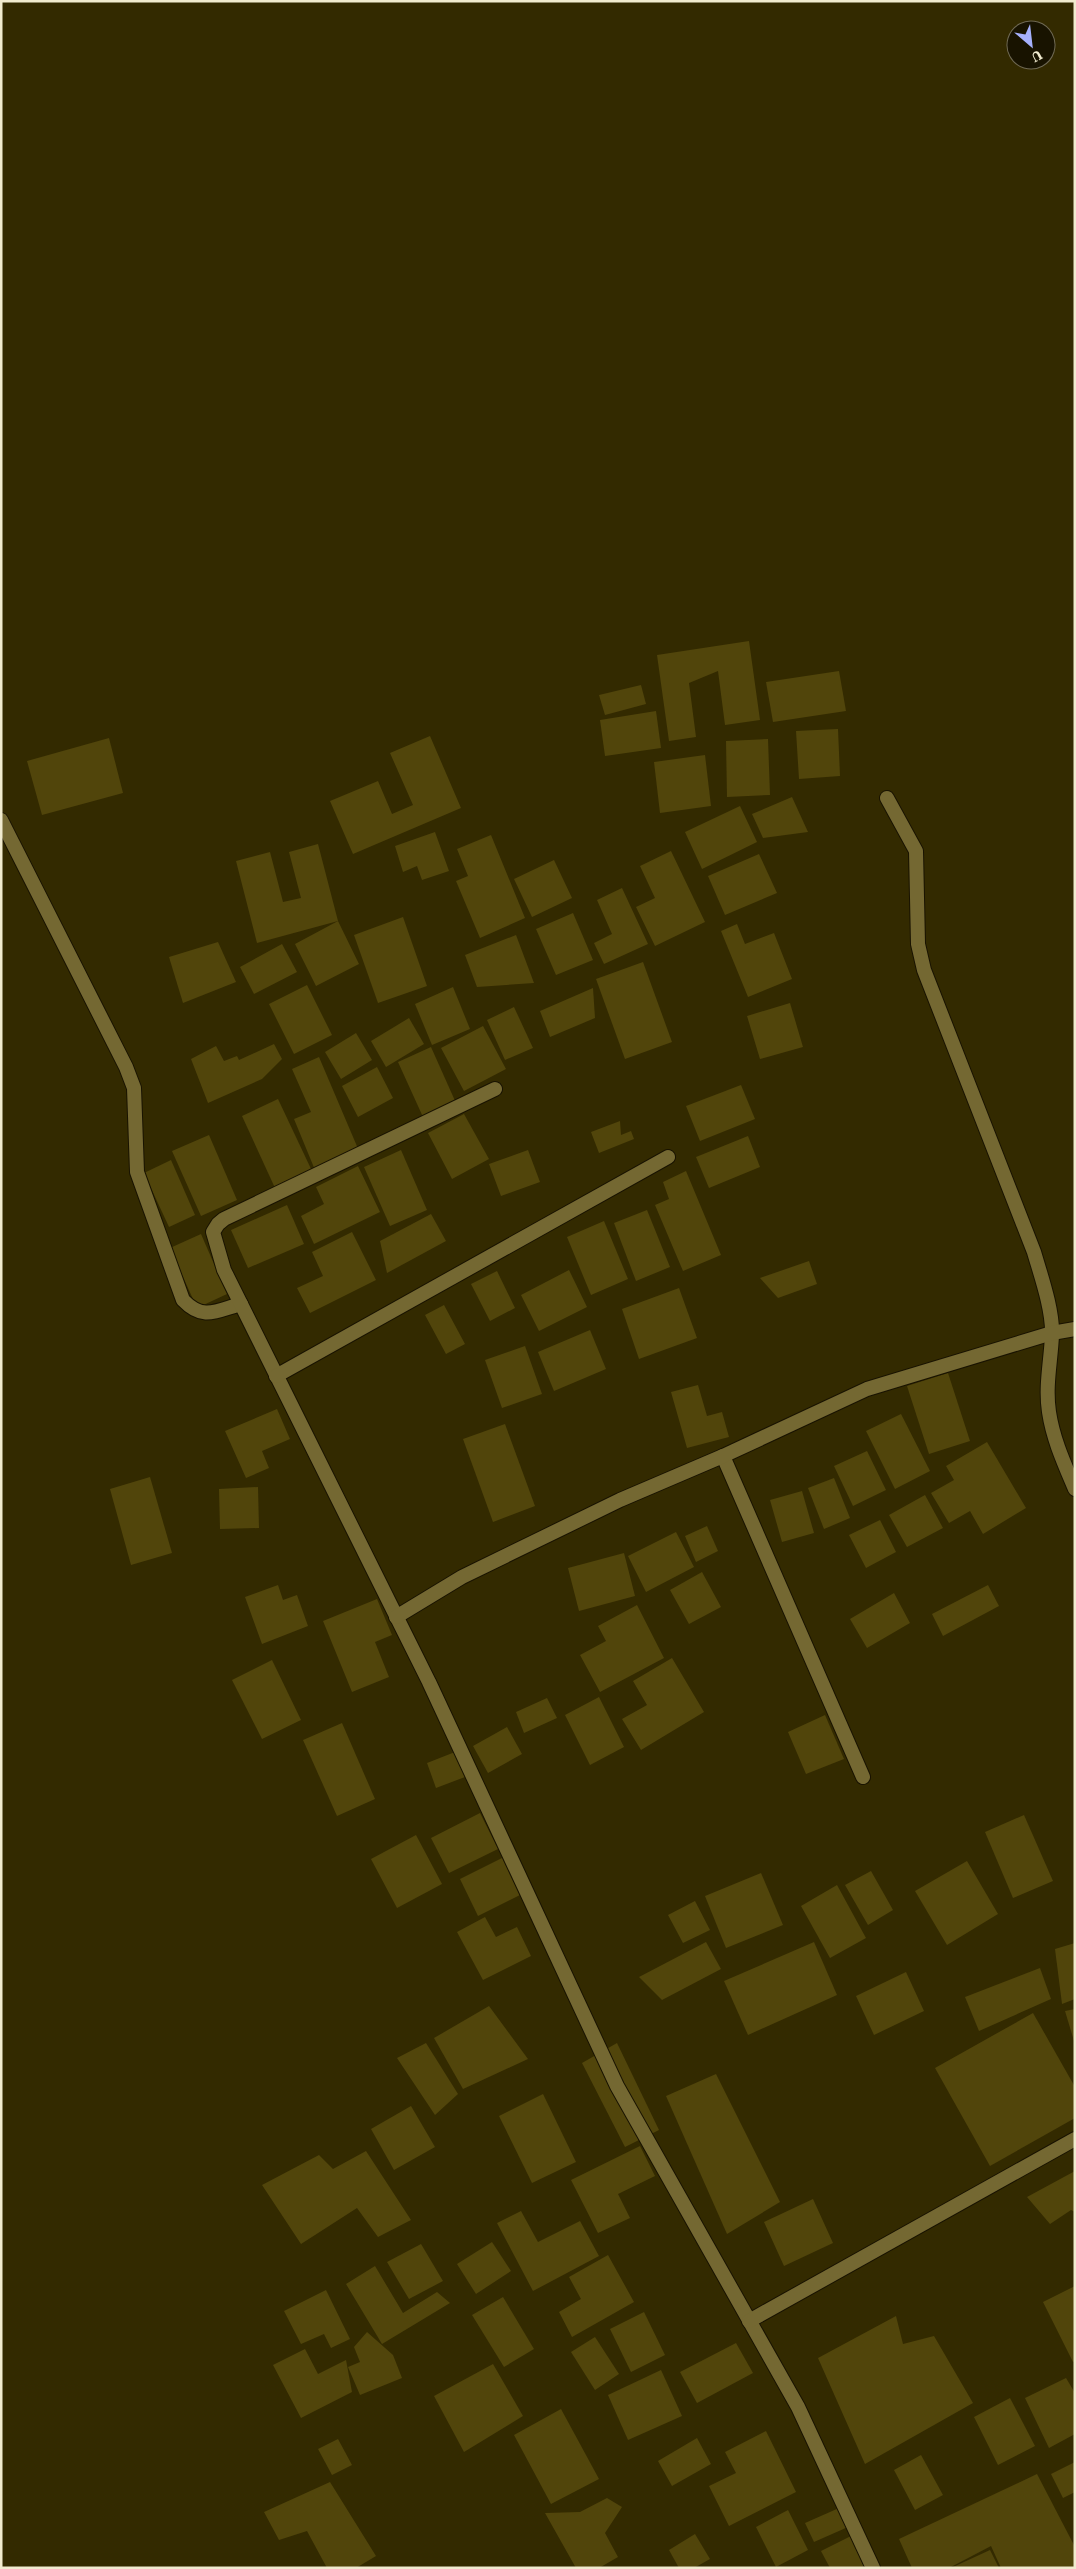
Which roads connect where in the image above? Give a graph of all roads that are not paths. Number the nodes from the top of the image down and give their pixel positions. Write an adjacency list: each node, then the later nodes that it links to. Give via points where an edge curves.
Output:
1 (887, 798): 7 (street, via 916,851 918,944 924,970 1034,1252)
2 (1, 820): 5 (street, via 134,1088 137,1172 183,1300 193,1311 208,1313)
3 (495, 1089): 5 (street, via 218,1224 213,1232 215,1244)
4 (668, 1157): 8 (street)
5 (241, 1304): 8 (street)
6 (1075, 1329): 7 (street)
7 (1052, 1332): 9 (street, via 867,1389); 10 (street, via 1048,1410 1054,1438)
8 (276, 1376): 11 (street)
9 (723, 1456): 11 (street, via 620,1500 462,1577); 12 (street)
10 (1075, 1488)
11 (396, 1617): 14 (street, via 617,2086)
12 (863, 1777)
13 (1075, 2139): 14 (street)
14 (749, 2321): 15 (street, via 798,2407)
15 (873, 2568)

